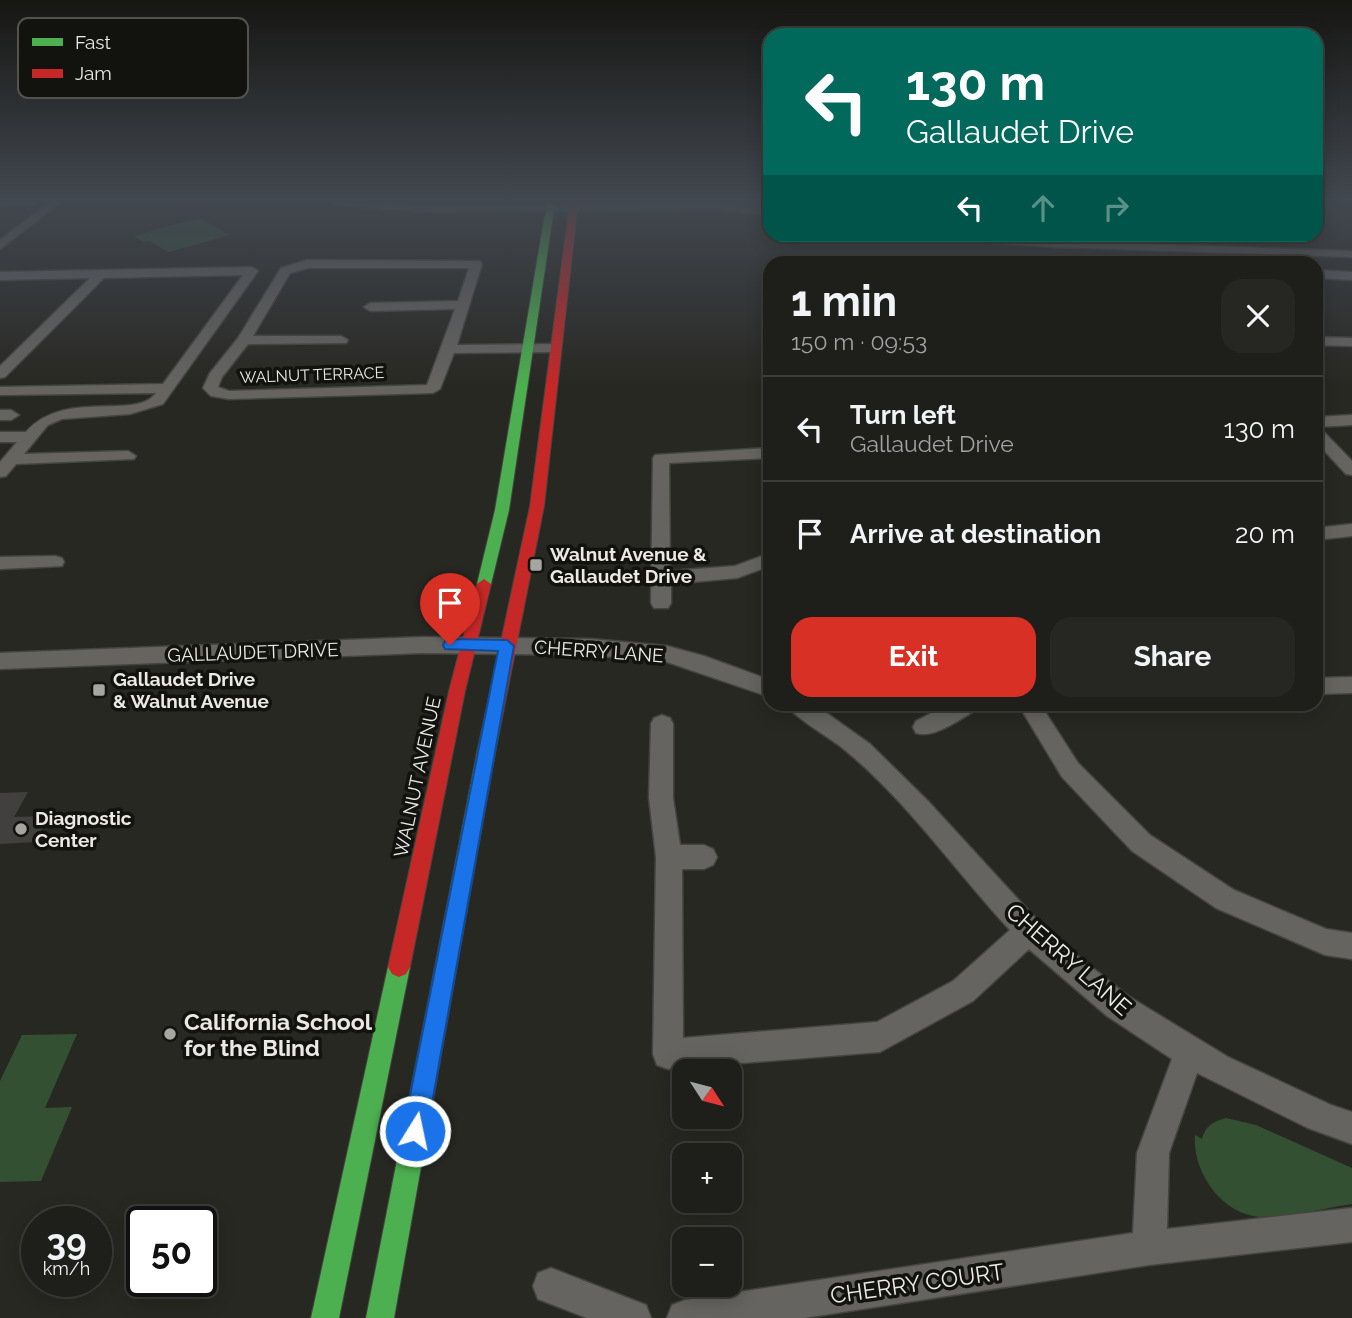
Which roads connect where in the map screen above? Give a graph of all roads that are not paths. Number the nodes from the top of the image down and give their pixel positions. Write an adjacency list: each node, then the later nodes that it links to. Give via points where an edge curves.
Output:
1 (541, 264): 13 (main road, WALNUT AVENUE)
2 (565, 264): 14 (main road)
3 (102, 273): 5 (street); 16 (street); 17 (street, via 252,271)
4 (1323, 274): 6 (street)
5 (0, 276)
6 (1352, 276)
7 (463, 305): 8 (street); 10 (street, WALNUT TERRACE, via 476,264 300,265 285,271); 12 (street, WALNUT TERRACE)
8 (370, 307)
9 (1323, 339): 15 (street)
10 (244, 340): 11 (street, WALNUT TERRACE); 12 (street, WALNUT TERRACE, via 215,376 210,388 216,393 433,390)
11 (341, 340)
12 (451, 342): 13 (street)
13 (528, 342): 14 (street); 35 (main road, WALNUT AVENUE, via 502,510)
14 (555, 342): 36 (main road, via 540,488)
15 (1352, 342)
16 (0, 374)
17 (167, 388): 18 (street); 22 (street, via 150,405 64,412 43,422)
18 (0, 391)
19 (1352, 420): 20 (street)
20 (1323, 422)
21 (0, 437): 22 (street)
22 (30, 437): 26 (street)
23 (1323, 440): 27 (street)
24 (763, 453): 33 (street, via 661,458)
25 (128, 456): 26 (street)
26 (5, 466)
27 (1352, 470)
28 (1352, 530): 29 (street)
29 (1323, 533)
30 (55, 562): 32 (street)
31 (763, 562): 33 (street, via 737,572)
32 (0, 563)
33 (662, 578): 34 (street)
34 (662, 603)
35 (469, 645): 36 (street, GALLAUDET DRIVE); 37 (street, GALLAUDET DRIVE); 55 (main road, WALNUT AVENUE)
36 (507, 646): 39 (street, CHERRY LANE, via 667,654); 56 (main road)
37 (0, 662)
38 (1352, 685): 40 (street)
39 (763, 686)
40 (1323, 686)
41 (806, 711): 48 (street, CHERRY LANE, via 879,766)
42 (955, 711): 45 (street)
43 (1033, 711): 49 (street, via 1070,770 1142,843 1225,899 1325,942)
44 (662, 724): 47 (street, via 661,798)
45 (924, 727)
46 (704, 857): 47 (street)
47 (669, 858): 48 (street, via 667,1054 880,1037 963,990)
48 (1029, 931): 50 (street, CHERRY LANE, via 1101,992)
49 (1352, 946)
50 (1189, 1053): 51 (street, CHERRY LANE, via 1263,1091); 53 (street, via 1153,1153)
51 (1352, 1128)
52 (1352, 1225): 53 (street, CHERRY COURT)
53 (1149, 1248): 58 (street, CHERRY COURT)
54 (551, 1286): 57 (street)
55 (325, 1318)
56 (380, 1318)
57 (633, 1318)
58 (685, 1318)

